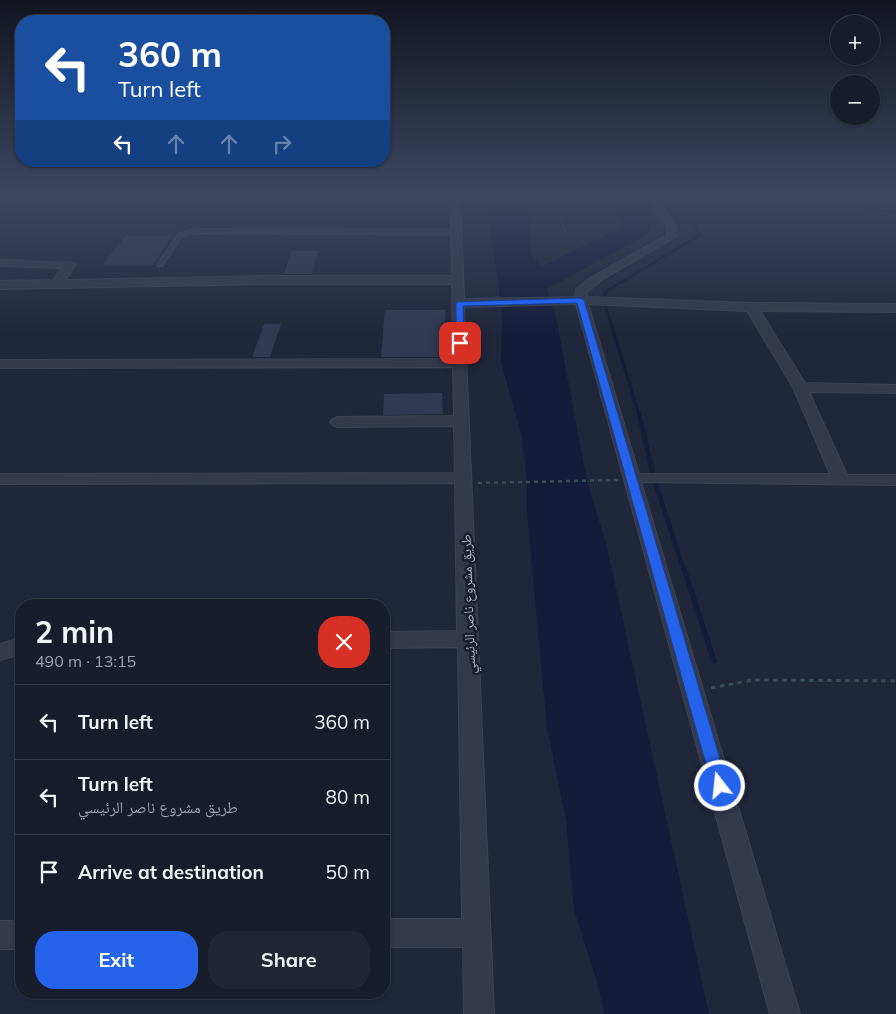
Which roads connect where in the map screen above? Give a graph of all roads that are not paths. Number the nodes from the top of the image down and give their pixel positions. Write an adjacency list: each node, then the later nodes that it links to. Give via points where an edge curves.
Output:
1 (176, 241): 5 (lane)
2 (457, 241): 6 (street, طريق مشروع ناصر الرئيسي)
3 (663, 241): 9 (street, via 596,279 580,292)
4 (0, 263): 7 (street, via 70,265)
5 (160, 265)
6 (458, 280): 7 (street); 10 (street, طريق مشروع ناصر الرئيسي)
7 (57, 283): 8 (street)
8 (0, 284)
9 (588, 300): 10 (street); 11 (street); 33 (street, via 693,692)
10 (459, 303): 13 (street, طريق مشروع ناصر الرئيسي)
11 (751, 307): 12 (street); 15 (street)
12 (896, 308)
13 (461, 362): 14 (street); 17 (street, طريق مشروع ناصر الرئيسي)
14 (0, 364)
15 (800, 387): 16 (street); 22 (street)
16 (896, 389)
17 (462, 421): 18 (street); 21 (street, طريق مشروع ناصر الرئيسي)
18 (338, 422)
19 (0, 478): 21 (street)
20 (645, 478): 22 (street)
21 (464, 480): 24 (street, طريق مشروع ناصر الرئيسي)
22 (840, 480): 23 (street)
23 (896, 480)
24 (469, 639): 25 (street); 28 (street, طريق مشروع ناصر الرئيسي)
25 (390, 640)
26 (15, 648): 27 (street)
27 (0, 652)
28 (477, 933): 29 (street); 32 (street, طريق مشروع ناصر الرئيسي)
29 (390, 934)
30 (0, 935): 31 (street)
31 (15, 935)
32 (479, 1014)
33 (786, 1014)

